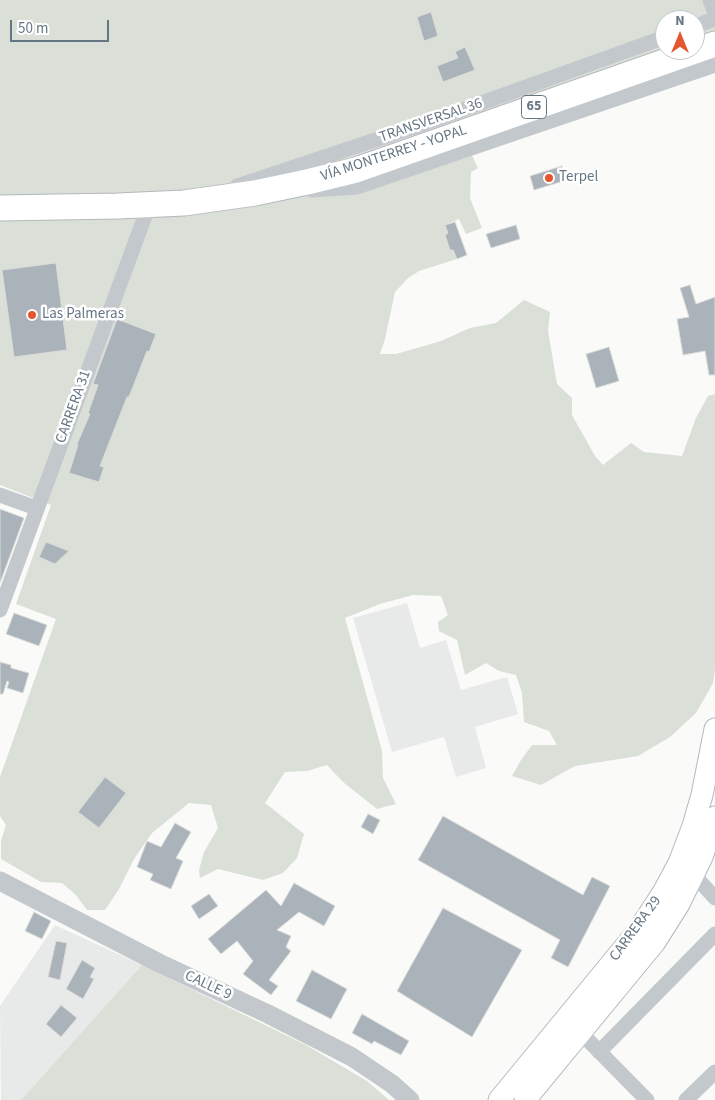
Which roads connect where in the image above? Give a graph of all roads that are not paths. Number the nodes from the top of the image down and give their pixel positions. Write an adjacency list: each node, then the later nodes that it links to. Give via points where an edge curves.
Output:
1 (710, 0): 2 (street)
2 (715, 13)
3 (655, 41): 5 (street, TRANSVERSAL 36 / 65, via 250,182)
4 (714, 51): 5 (highway, VÍA MONTERREY - YOPAL / 65, via 356,170 255,193)
5 (157, 204): 6 (highway, VÍA MONTERREY - YOPAL / 65); 8 (street, CARRERA 31)
6 (0, 208)
7 (0, 495): 8 (street)
8 (36, 508): 9 (street, CARRERA 31)
9 (1, 603)
10 (715, 729): 20 (main road, CARRERA 29, via 693,826 679,864 664,891 638,931)
11 (715, 817): 12 (main road, CARRERA 29)
12 (694, 875): 14 (street); 16 (main road, CARRERA 29, via 655,942)
13 (0, 881): 19 (street, CALLE 9, via 158,963 352,1057)
14 (715, 898)
15 (715, 934): 17 (street)
16 (581, 1033): 17 (street); 21 (main road, CARRERA 29)
17 (599, 1052): 22 (street)
18 (715, 1072): 23 (street)
19 (410, 1100)
20 (499, 1100)
21 (525, 1100)
22 (647, 1100)
23 (686, 1100)

